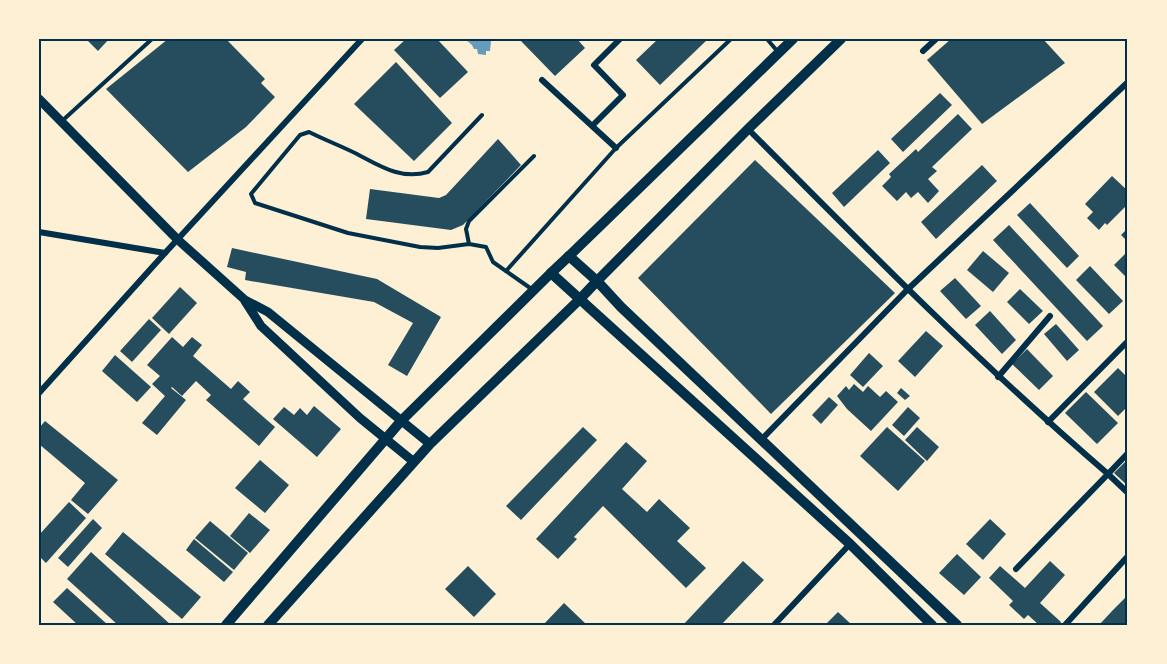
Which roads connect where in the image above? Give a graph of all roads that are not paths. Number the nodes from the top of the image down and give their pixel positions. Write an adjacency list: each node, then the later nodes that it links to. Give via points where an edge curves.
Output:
1 (152, 39): 15 (lane)
2 (362, 39): 21 (street)
3 (620, 39): 16 (street, via 594,65 623,96)
4 (731, 39): 18 (lane)
5 (767, 39): 10 (lane)
6 (793, 39): 10 (main road)
7 (841, 39): 17 (main road)
8 (936, 39): 9 (street)
9 (923, 51)
10 (778, 52): 24 (main road)
11 (542, 80): 16 (street)
12 (1128, 82): 29 (street)
13 (39, 99): 15 (street)
14 (482, 115): 22 (lane, via 428,172 418,175 382,169 309,132 300,135 251,194 255,203 348,233 420,247)
15 (61, 121): 21 (street)
16 (593, 125): 18 (street)
17 (748, 129): 27 (main road); 29 (street)
18 (616, 148): 25 (lane)
19 (534, 156): 22 (lane, via 469,221)
20 (39, 232): 23 (street)
21 (177, 240): 23 (street); 31 (street)
22 (469, 244): 25 (lane, via 486,247 493,262)
23 (165, 253): 35 (street)
24 (569, 256): 26 (main road); 27 (main road)
25 (506, 271): 28 (lane)
26 (551, 273): 28 (main road); 30 (main road)
27 (597, 281): 30 (main road); 38 (main road)
28 (533, 290): 36 (main road)
29 (907, 290): 34 (street); 38 (street)
30 (580, 299): 40 (main road); 45 (main road)
31 (245, 300): 36 (street, via 268,312); 39 (street, via 261,326)
32 (1050, 316): 34 (street)
33 (1128, 341): 37 (street)
34 (998, 377): 37 (street)
35 (39, 393)
36 (401, 421): 39 (main road); 40 (street)
37 (1048, 422): 43 (street)
38 (762, 439): 52 (main road)
39 (386, 440): 42 (street); 48 (main road)
40 (430, 444): 42 (main road)
41 (1128, 453): 43 (street)
42 (414, 462): 49 (main road)
43 (1108, 474): 44 (street); 47 (street)
44 (1128, 493)
45 (850, 544): 50 (street); 51 (main road)
46 (1128, 556): 53 (street)
47 (1016, 569)
48 (226, 625)
49 (268, 625)
50 (774, 625)
51 (932, 625)
52 (957, 625)
53 (1065, 625)

